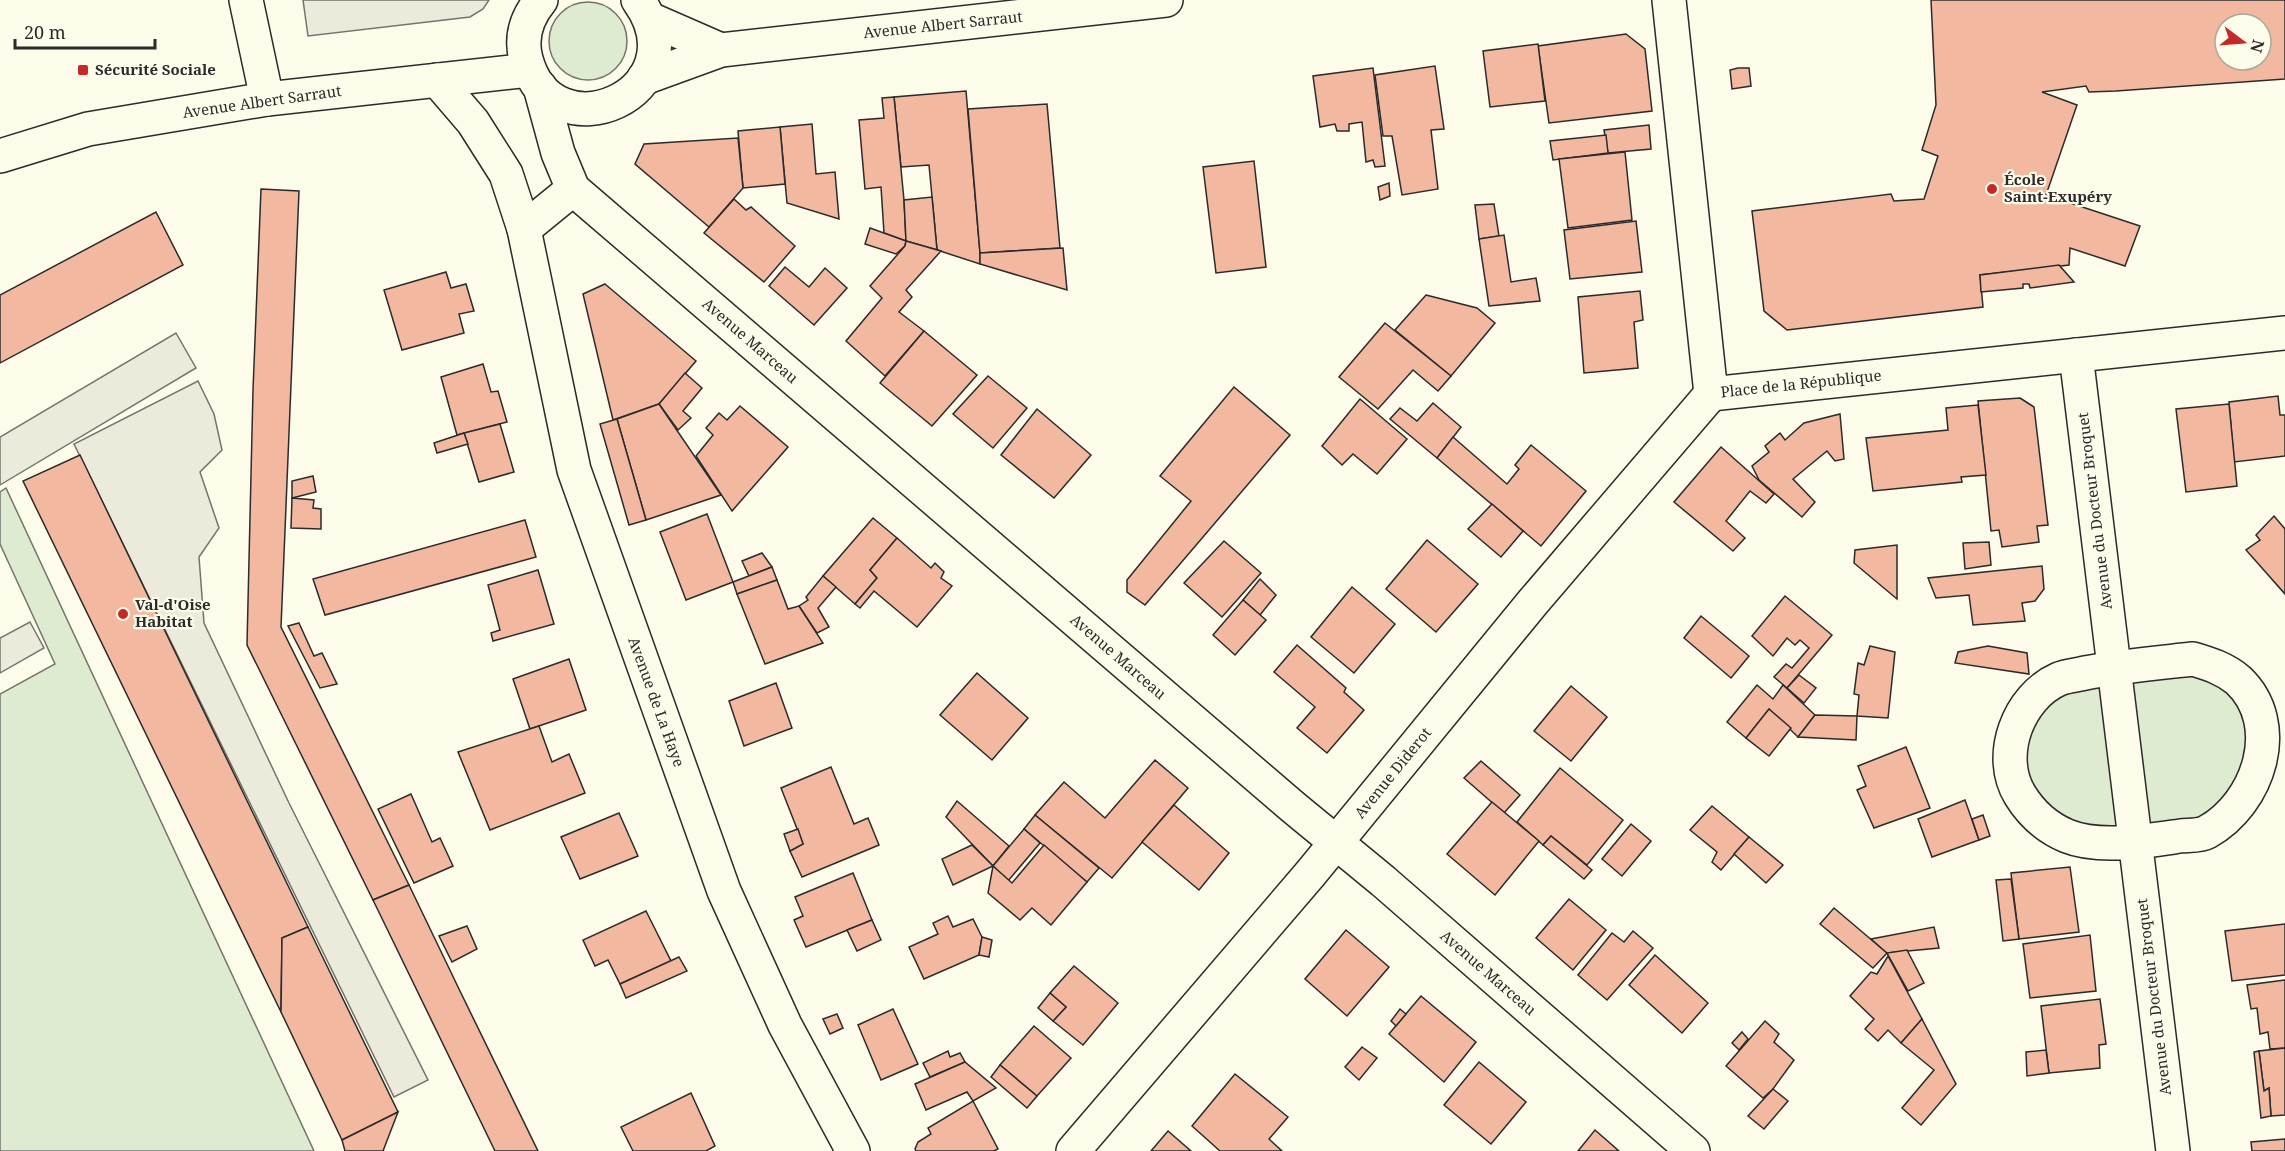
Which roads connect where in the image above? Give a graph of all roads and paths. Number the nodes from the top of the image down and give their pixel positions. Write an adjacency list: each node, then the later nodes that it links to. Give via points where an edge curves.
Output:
1 (246, 0): 10 (street)
2 (541, 0): 7 (street, via 525,29 523,49)
3 (1166, 0): 6 (street, Avenue Albert Sarraut)
4 (1669, 0): 18 (street, Place de la République)
5 (644, 10): 6 (street, Avenue Albert Sarraut); 8 (street, Avenue Albert Sarraut, via 654,40 652,61)
6 (721, 50): 8 (street, Avenue Albert Sarraut)
7 (534, 78): 9 (street, Avenue Albert Sarraut); 11 (street, Avenue Albert Sarraut, via 556,101 575,108); 12 (street, Avenue Marceau)
8 (644, 78): 11 (street, Avenue Albert Sarraut, via 632,94)
9 (437, 80): 10 (street, Avenue Albert Sarraut); 15 (street, Avenue de La Haye, via 473,122 506,174)
10 (267, 99): 13 (street, Avenue Albert Sarraut, via 88,129)
11 (595, 109): 12 (street)
12 (558, 153): 14 (street, Avenue Marceau)
13 (0, 156)
14 (573, 189): 15 (street); 21 (street, Avenue Marceau)
15 (524, 229): 22 (street, Avenue de La Haye, via 574,470 724,891 785,1025)
16 (2285, 333): 17 (street, Place de la République)
17 (2076, 356): 18 (street, Place de la République); 19 (street, Avenue du Docteur Broquet)
18 (1711, 394): 21 (street, Avenue Diderot, via 1533,602)
19 (2114, 667): 20 (street, Avenue du Docteur Broquet); 20 (street, via 2059,679 2035,694 2018,718 2012,742 2012,769 2019,794 2038,818 2056,831 2079,840); 20 (street, via 2193,659 2216,666 2239,680 2255,699 2266,732 2264,760 2257,778 2234,811 2205,833)
20 (2135, 842): 25 (street, Avenue du Docteur Broquet)
21 (1336, 843): 23 (street, Avenue Diderot); 24 (street, Avenue Marceau)
22 (853, 1151)
23 (1073, 1151)
24 (1693, 1151)
25 (2173, 1151)

